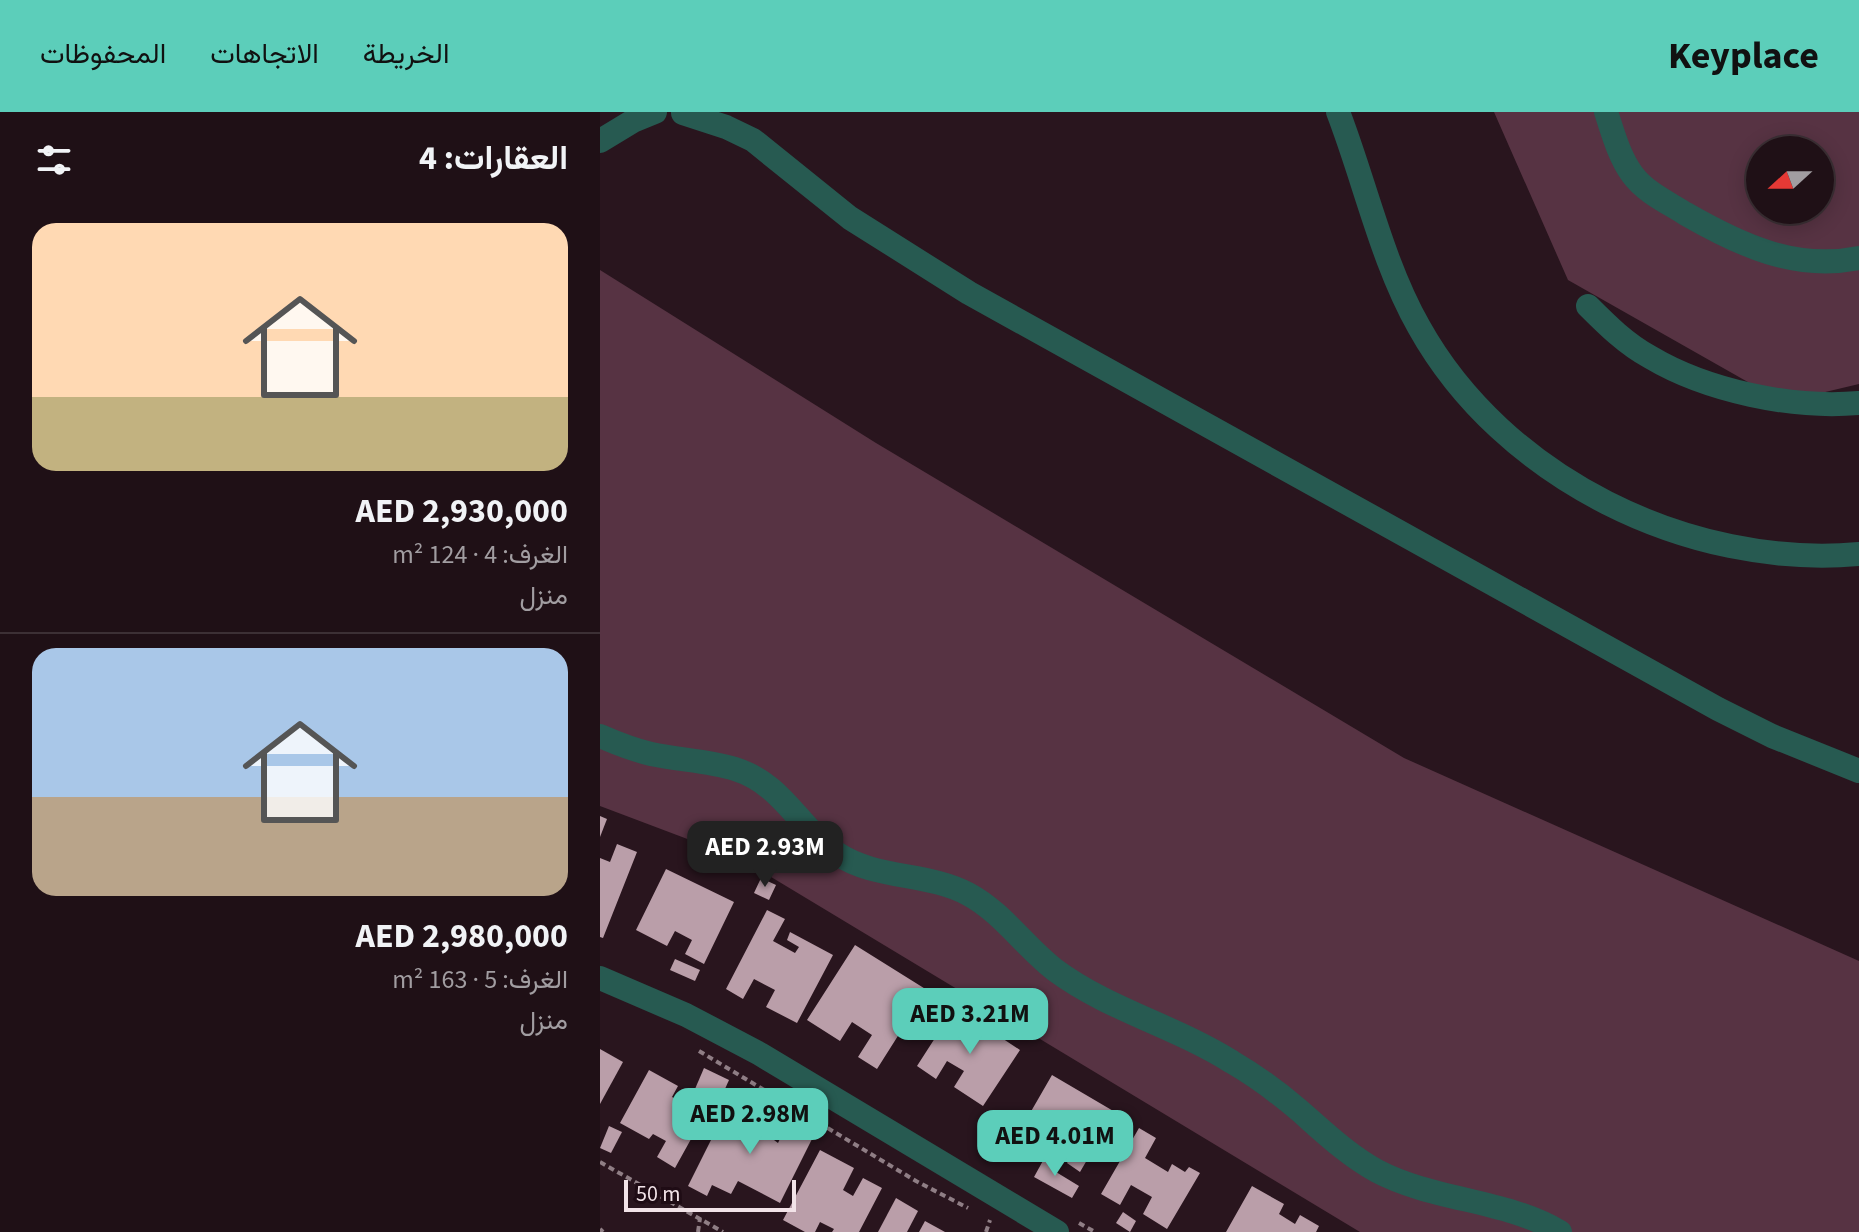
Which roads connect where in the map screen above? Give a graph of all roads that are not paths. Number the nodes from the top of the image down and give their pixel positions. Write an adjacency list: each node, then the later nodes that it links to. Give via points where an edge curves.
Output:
1 (611, 112): 7 (street)
2 (655, 112): 6 (street); 9 (street)
3 (732, 112): 8 (street)
4 (1338, 112): 13 (street, via 1418,326 1465,391 1521,446 1586,491 1694,537 1770,552)
5 (1606, 112): 10 (street, via 1622,157 1648,191 1727,237 1781,258 1823,263)
6 (684, 113): 8 (street)
7 (600, 132)
8 (753, 140): 15 (street, via 850,218 969,293 1718,709)
9 (600, 141)
10 (1859, 258)
11 (1588, 306): 12 (street, via 1648,357 1696,378 1783,401)
12 (1859, 403)
13 (1859, 554)
14 (600, 736): 18 (street, via 650,754 735,769 757,779 837,853 864,868 968,894 1065,977 1231,1061 1377,1171 1428,1192 1530,1217)
15 (1859, 771)
16 (600, 978): 17 (street, via 760,1054)
17 (1057, 1232)
18 (1560, 1232)

